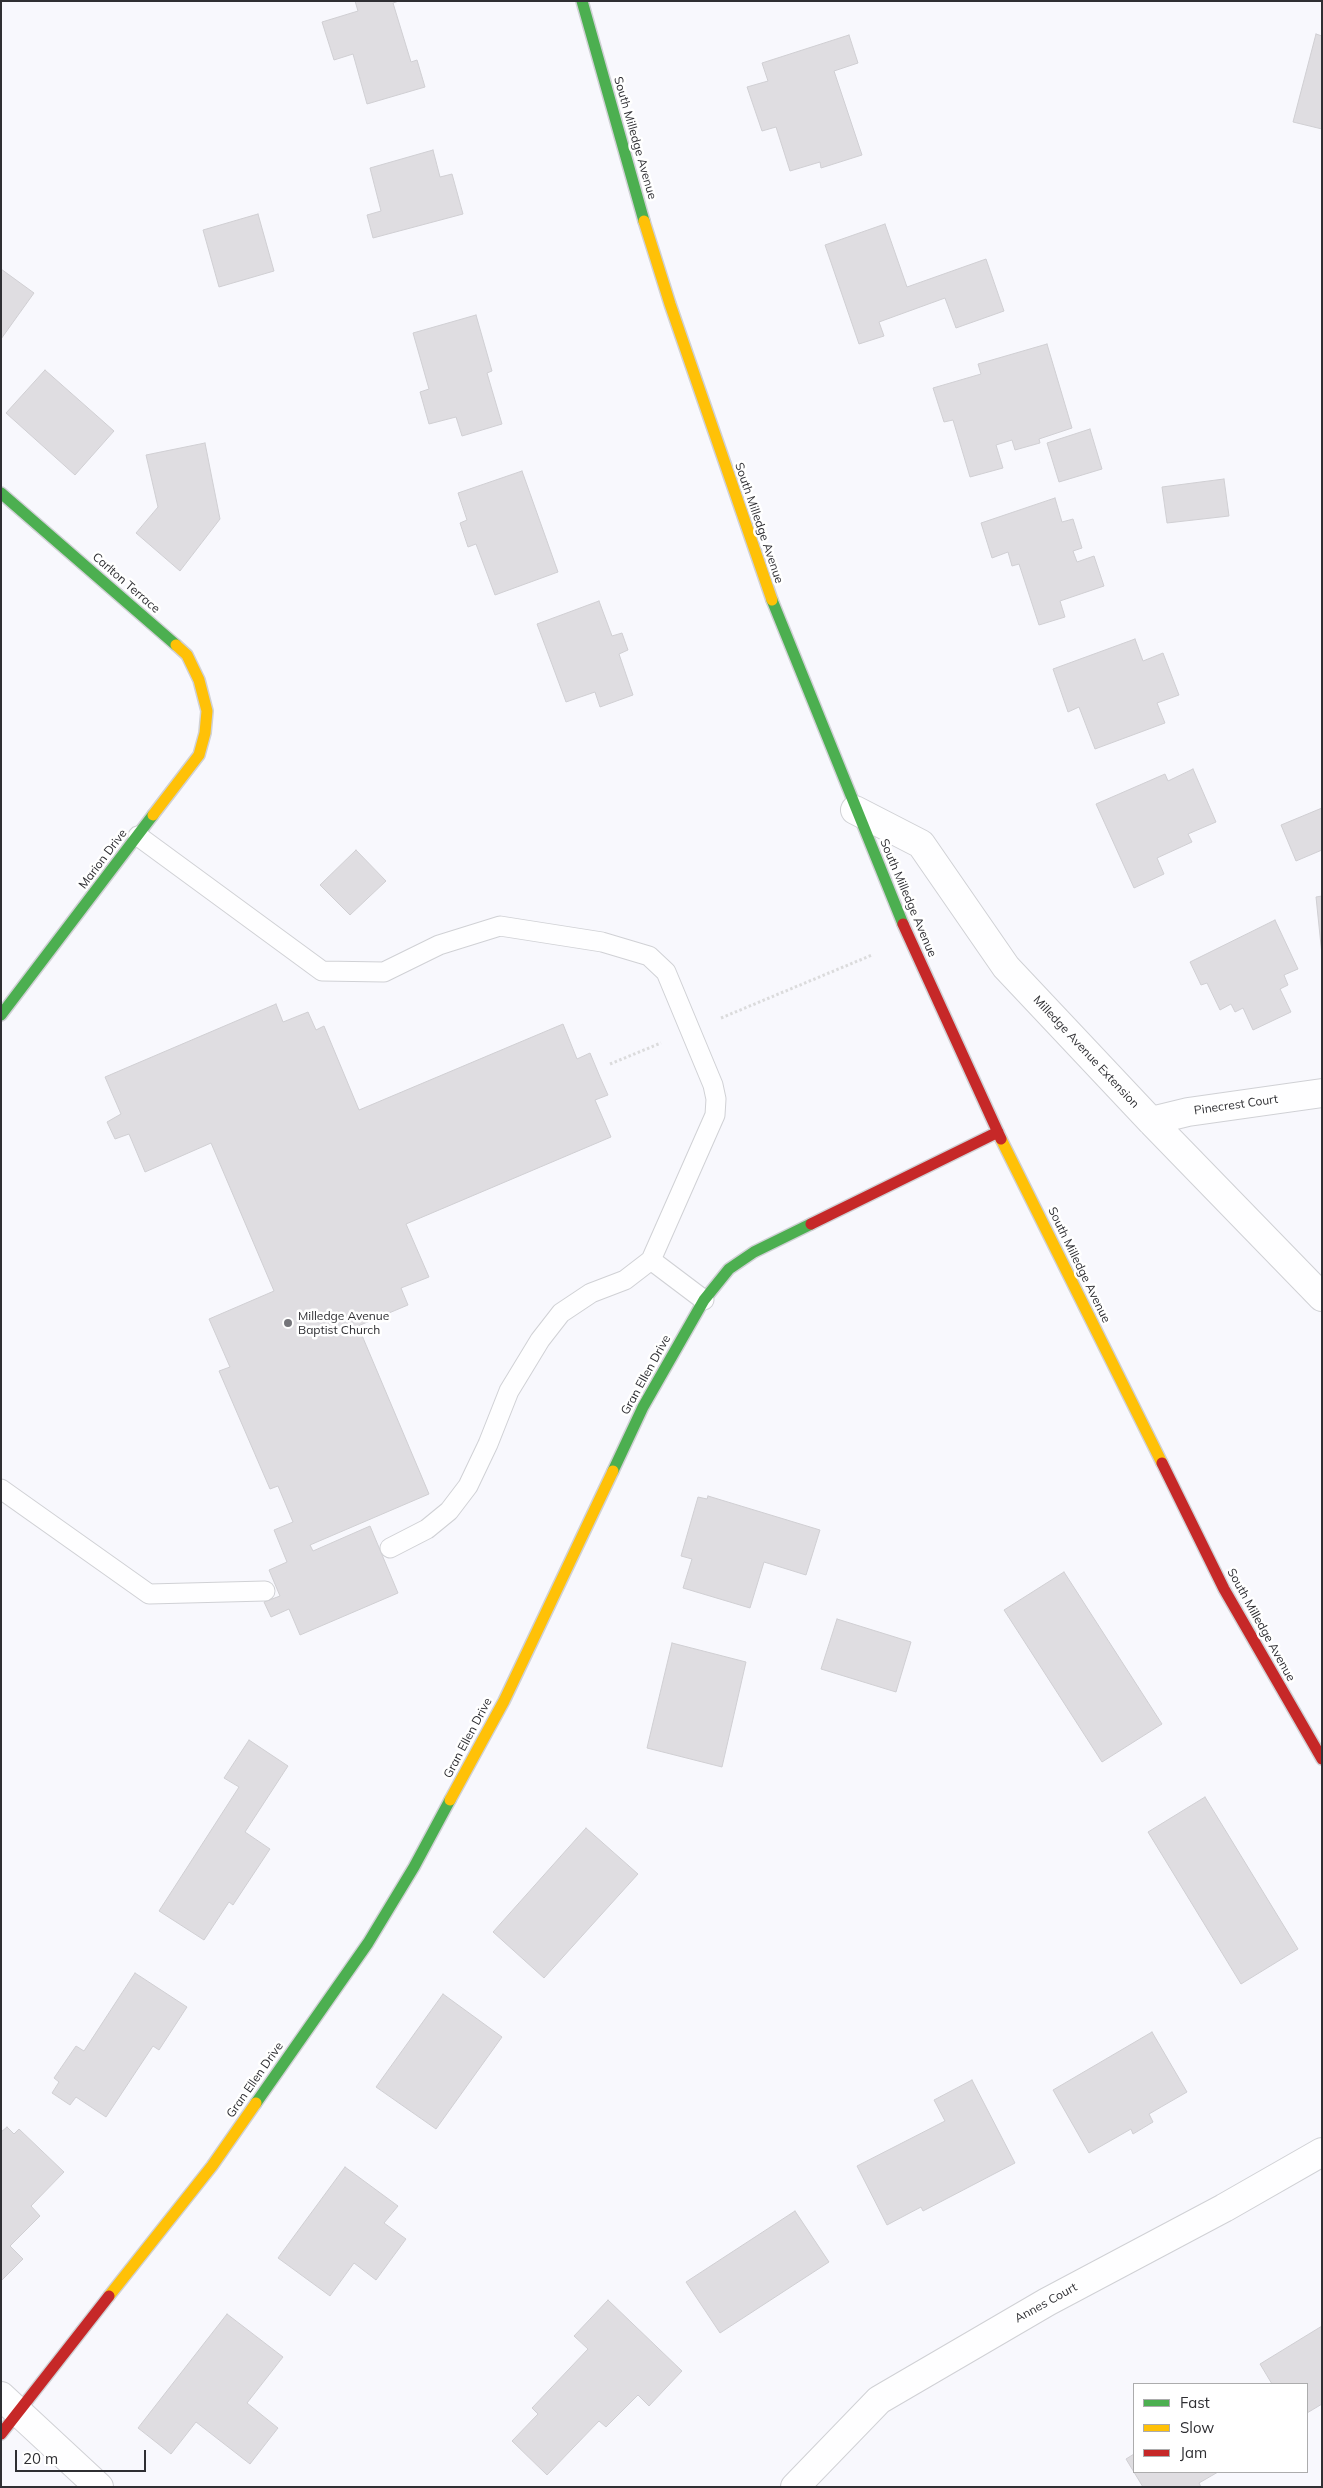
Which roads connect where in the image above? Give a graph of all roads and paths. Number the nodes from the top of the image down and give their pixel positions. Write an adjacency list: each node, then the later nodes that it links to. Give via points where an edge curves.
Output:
1 (582, 1): 4 (street, South Milledge Avenue, via 632,180 766,588)
2 (1, 493): 3 (street, Carlton Terrace, via 186,655 199,680)
3 (207, 711): 5 (street, Marion Drive, via 199,755)
4 (855, 810): 12 (street, Milledge Avenue Extension, via 921,844 1006,967); 13 (street, South Milledge Avenue, via 911,944)
5 (138, 836): 7 (street, Marion Drive); 14 (lane, via 322,971 384,972 438,945 500,926 602,942 649,956 666,972 716,1099 715,1115)
6 (872, 955): 8 (path)
7 (1, 1015)
8 (713, 1021)
9 (667, 1040): 10 (path)
10 (610, 1064)
11 (1322, 1093): 12 (street, Pinecrest Court, via 1188,1112)
12 (1151, 1121): 15 (street, Milledge Avenue Extension)
13 (998, 1132): 16 (street, Gran Ellen Drive, via 754,1252 729,1269); 20 (street, South Milledge Avenue, via 1224,1588)
14 (651, 1260): 16 (lane); 18 (lane, via 625,1280 591,1293 562,1313 540,1340 508,1391 468,1486 449,1511 427,1529)
15 (1322, 1297)
16 (704, 1300): 22 (street, Gran Ellen Drive, via 643,1407 504,1701 414,1867 368,1943 212,2166)
17 (1, 1489): 19 (lane, via 149,1594)
18 (390, 1548)
19 (265, 1591)
20 (1322, 1759)
21 (1322, 2152): 25 (street, Annes Court, via 1046,2302 878,2400)
22 (10, 2403): 23 (street, Gran Ellen Drive); 24 (street)
23 (1, 2434)
24 (99, 2487)
25 (795, 2487)

